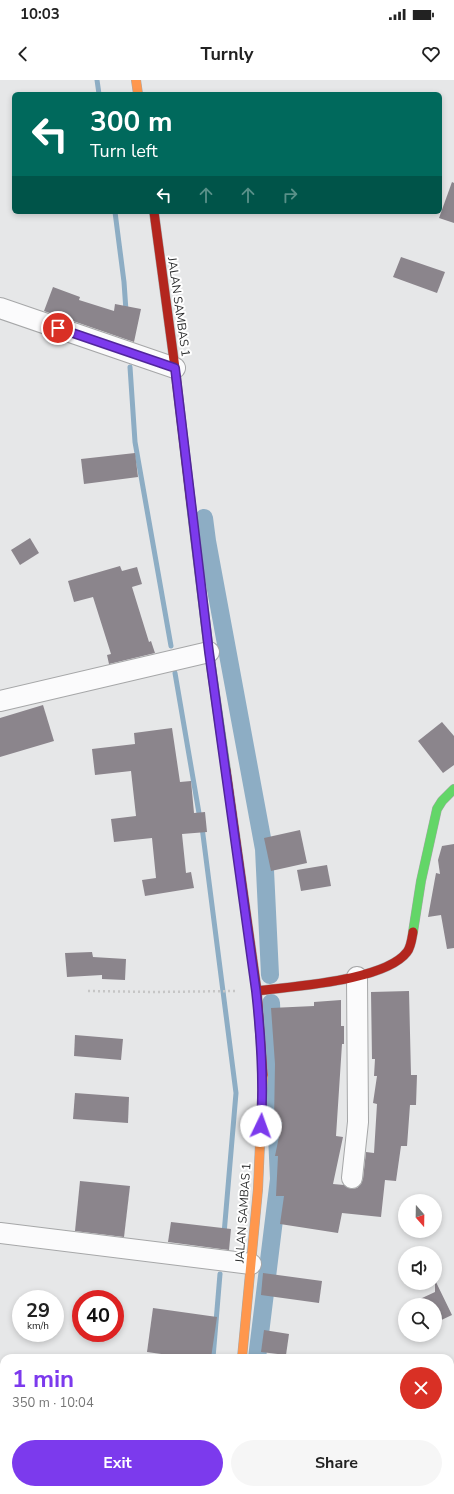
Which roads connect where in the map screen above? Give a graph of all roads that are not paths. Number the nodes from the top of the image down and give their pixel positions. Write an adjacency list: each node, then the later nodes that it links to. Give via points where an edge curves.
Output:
1 (136, 80): 2 (street)
2 (138, 92)
3 (154, 214): 5 (street, JALAN SAMBAS 1)
4 (0, 308): 5 (street)
5 (175, 368): 6 (street, JALAN SAMBAS 1)
6 (209, 652): 7 (street); 10 (street, JALAN SAMBAS 1)
7 (0, 701)
8 (454, 789): 9 (street, via 437,809 407,952 393,965)
9 (358, 977): 10 (street); 11 (street, via 358,1122)
10 (256, 991): 13 (street, JALAN SAMBAS 1, via 263,1087)
11 (352, 1178)
12 (0, 1233): 13 (street)
13 (251, 1264): 14 (street, JALAN SAMBAS 1)
14 (242, 1354)

